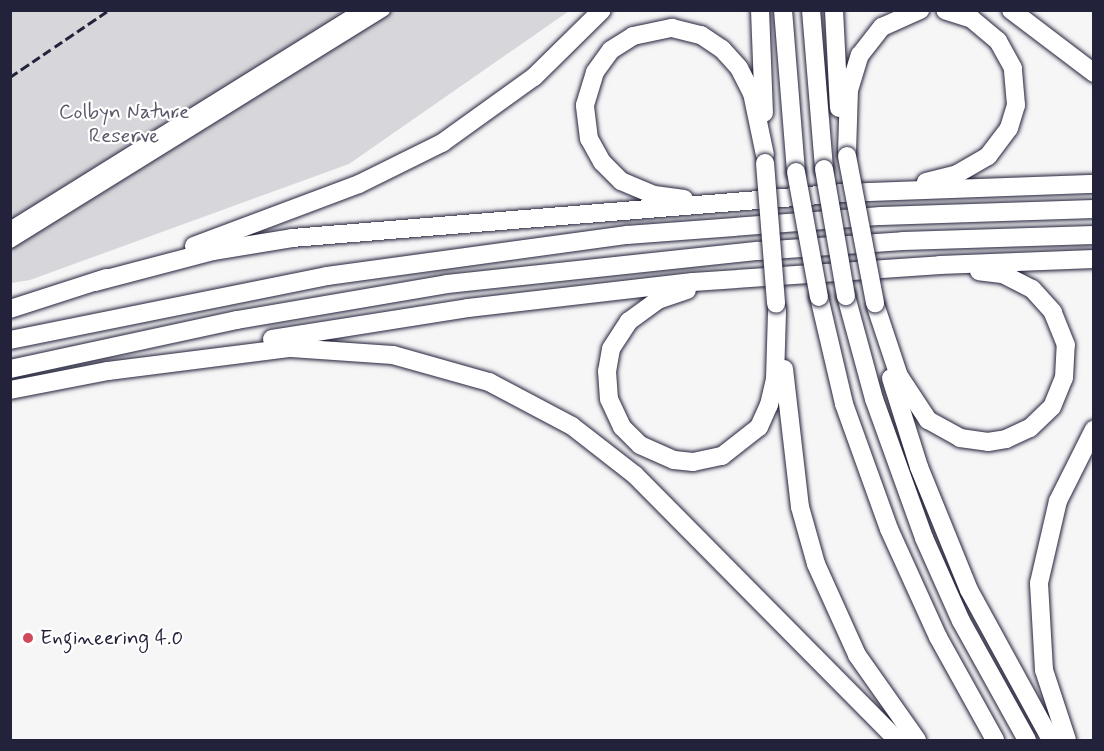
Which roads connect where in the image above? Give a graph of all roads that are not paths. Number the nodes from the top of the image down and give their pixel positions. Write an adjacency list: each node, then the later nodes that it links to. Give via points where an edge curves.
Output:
1 (362, 10): 18 (main road)
2 (383, 10): 20 (main road)
3 (602, 10): 24 (highway, via 558,56 498,107 424,153 359,184)
4 (760, 10): 13 (highway)
5 (783, 10): 35 (highway, bridge, via 796,172 844,404 889,529 938,637)
6 (811, 10): 36 (highway, bridge, via 824,169 846,296 871,390 924,538 981,660)
7 (834, 10): 12 (highway, via 839,103)
8 (920, 10): 12 (highway, via 882,27 864,46 849,90)
9 (945, 10): 15 (highway, via 964,15 983,27 1010,60 1016,105 1004,138 980,162 957,174 917,184)
10 (1011, 10): 11 (highway)
11 (1094, 73)
12 (847, 155): 25 (highway, bridge)
13 (765, 159): 16 (highway, via 746,80 722,49 701,36 672,28 645,32 611,50 595,72 585,105 589,139 602,162 621,181 664,197); 26 (highway, bridge)
14 (1094, 184): 15 (highway)
15 (844, 193): 16 (highway)
16 (766, 199): 24 (highway, via 292,238 213,251)
17 (1094, 209): 28 (highway, via 881,216 627,235 327,276)
18 (10, 229)
19 (1094, 235): 29 (highway, via 769,250 447,284 237,320)
20 (10, 241)
21 (1094, 259): 22 (highway)
22 (865, 271): 23 (highway); 25 (highway, via 975,270 1022,282 1047,303 1062,330 1067,357 1060,390 1038,421 1006,439 972,441 950,434 928,420 908,393)
23 (787, 276): 26 (highway, via 692,289 658,300 638,313 617,338 608,362 607,390 622,427 650,451 684,462 713,459 741,445 759,427 773,393); 30 (highway, via 693,282 468,308 241,344)
24 (96, 282): 27 (highway)
25 (875, 305): 37 (highway, via 894,389 935,508 995,641)
26 (777, 307): 34 (highway, via 798,491 816,564 857,655)
27 (10, 309)
28 (10, 340)
29 (10, 369)
30 (108, 371): 31 (highway); 33 (highway, via 269,349 342,349 418,360 511,391 588,436 653,491)
31 (10, 390)
32 (1094, 429): 38 (highway, via 1058,501 1039,583 1044,670)
33 (897, 741)
34 (917, 741)
35 (995, 741)
36 (1027, 741)
37 (1051, 741)
38 (1067, 741)

